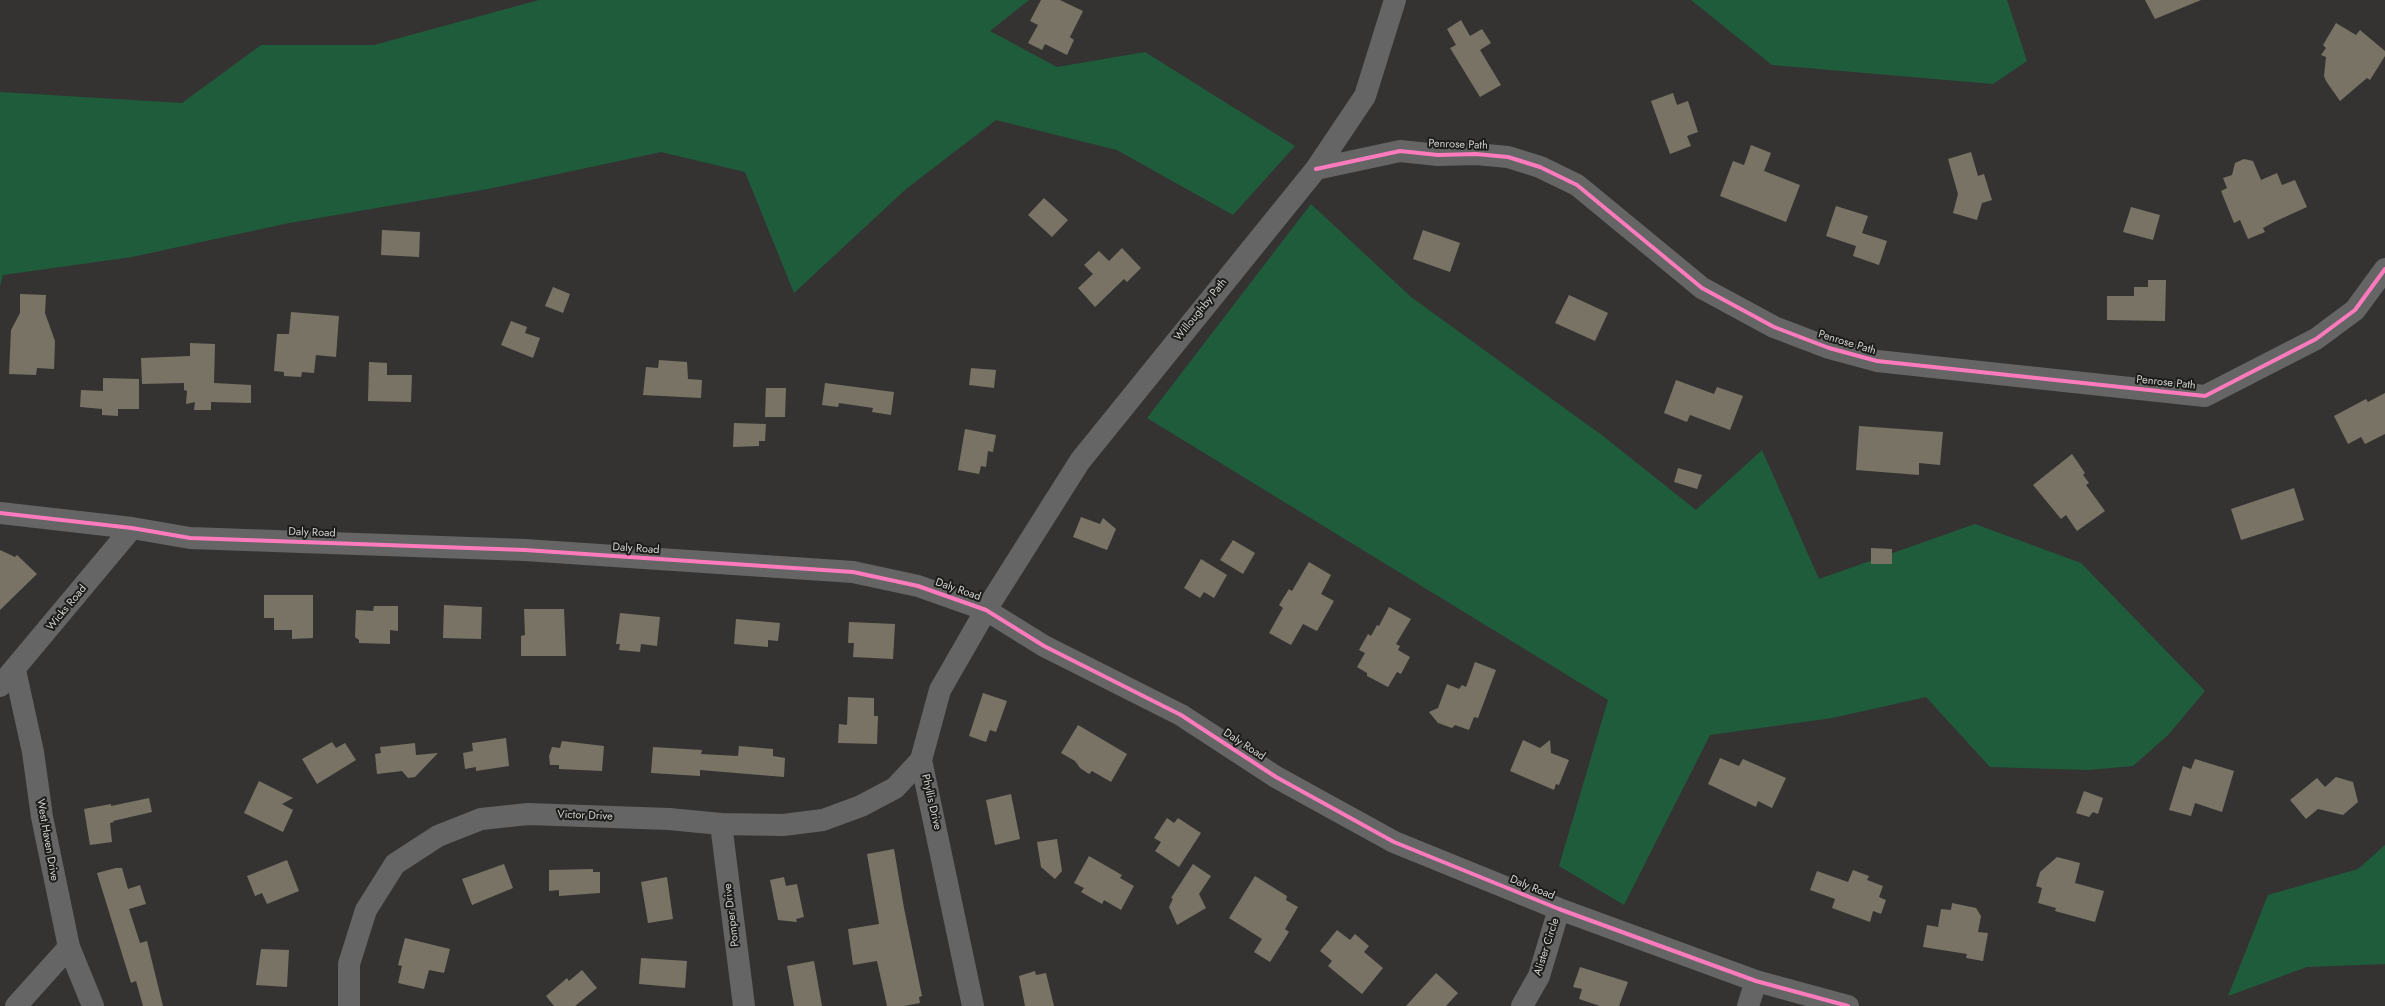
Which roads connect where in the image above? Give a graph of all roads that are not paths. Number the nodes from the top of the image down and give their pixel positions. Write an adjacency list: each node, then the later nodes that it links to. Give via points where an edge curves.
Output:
1 (1395, 0): 2 (street, Willoughby Path, via 1365,96)
2 (1316, 169): 3 (street, Penrose Path, via 1400,150 1438,155 1476,154 1508,157 1540,167 1577,185 1702,288 1774,327 1829,348 1877,361 2205,396 2316,339 2355,310); 6 (street, Willoughby Path, via 1080,461)
3 (2385, 269)
4 (0, 512): 5 (street, Daly Road)
5 (132, 528): 6 (street, Daly Road, via 190,538 525,550 853,572 918,586); 7 (street, Wicks Road)
6 (986, 610): 9 (street, Phyllis Drive, via 940,690); 11 (street, Daly Road, via 1044,646 1181,715 1276,777 1394,842)
7 (15, 670): 8 (street, Wicks Road); 12 (street, West Haven Drive)
8 (0, 686)
9 (921, 760): 10 (street, Victor Drive, via 896,788 861,806 823,820 783,824); 18 (street, Phyllis Drive)
10 (721, 824): 16 (street, Victor Drive, via 669,819 528,814 480,819 438,836 395,864 366,910 349,964); 17 (street, Pomper Drive)
11 (1560, 909): 13 (street, Daly Road); 19 (street, Alister Circle, via 1539,976)
12 (69, 947): 14 (street); 15 (street, West Haven Drive)
13 (1756, 981): 20 (street); 21 (street, Daly Road)
14 (16, 1006)
15 (93, 1006)
16 (349, 1006)
17 (744, 1006)
18 (973, 1006)
19 (1522, 1006)
20 (1748, 1006)
21 (1848, 1006)

